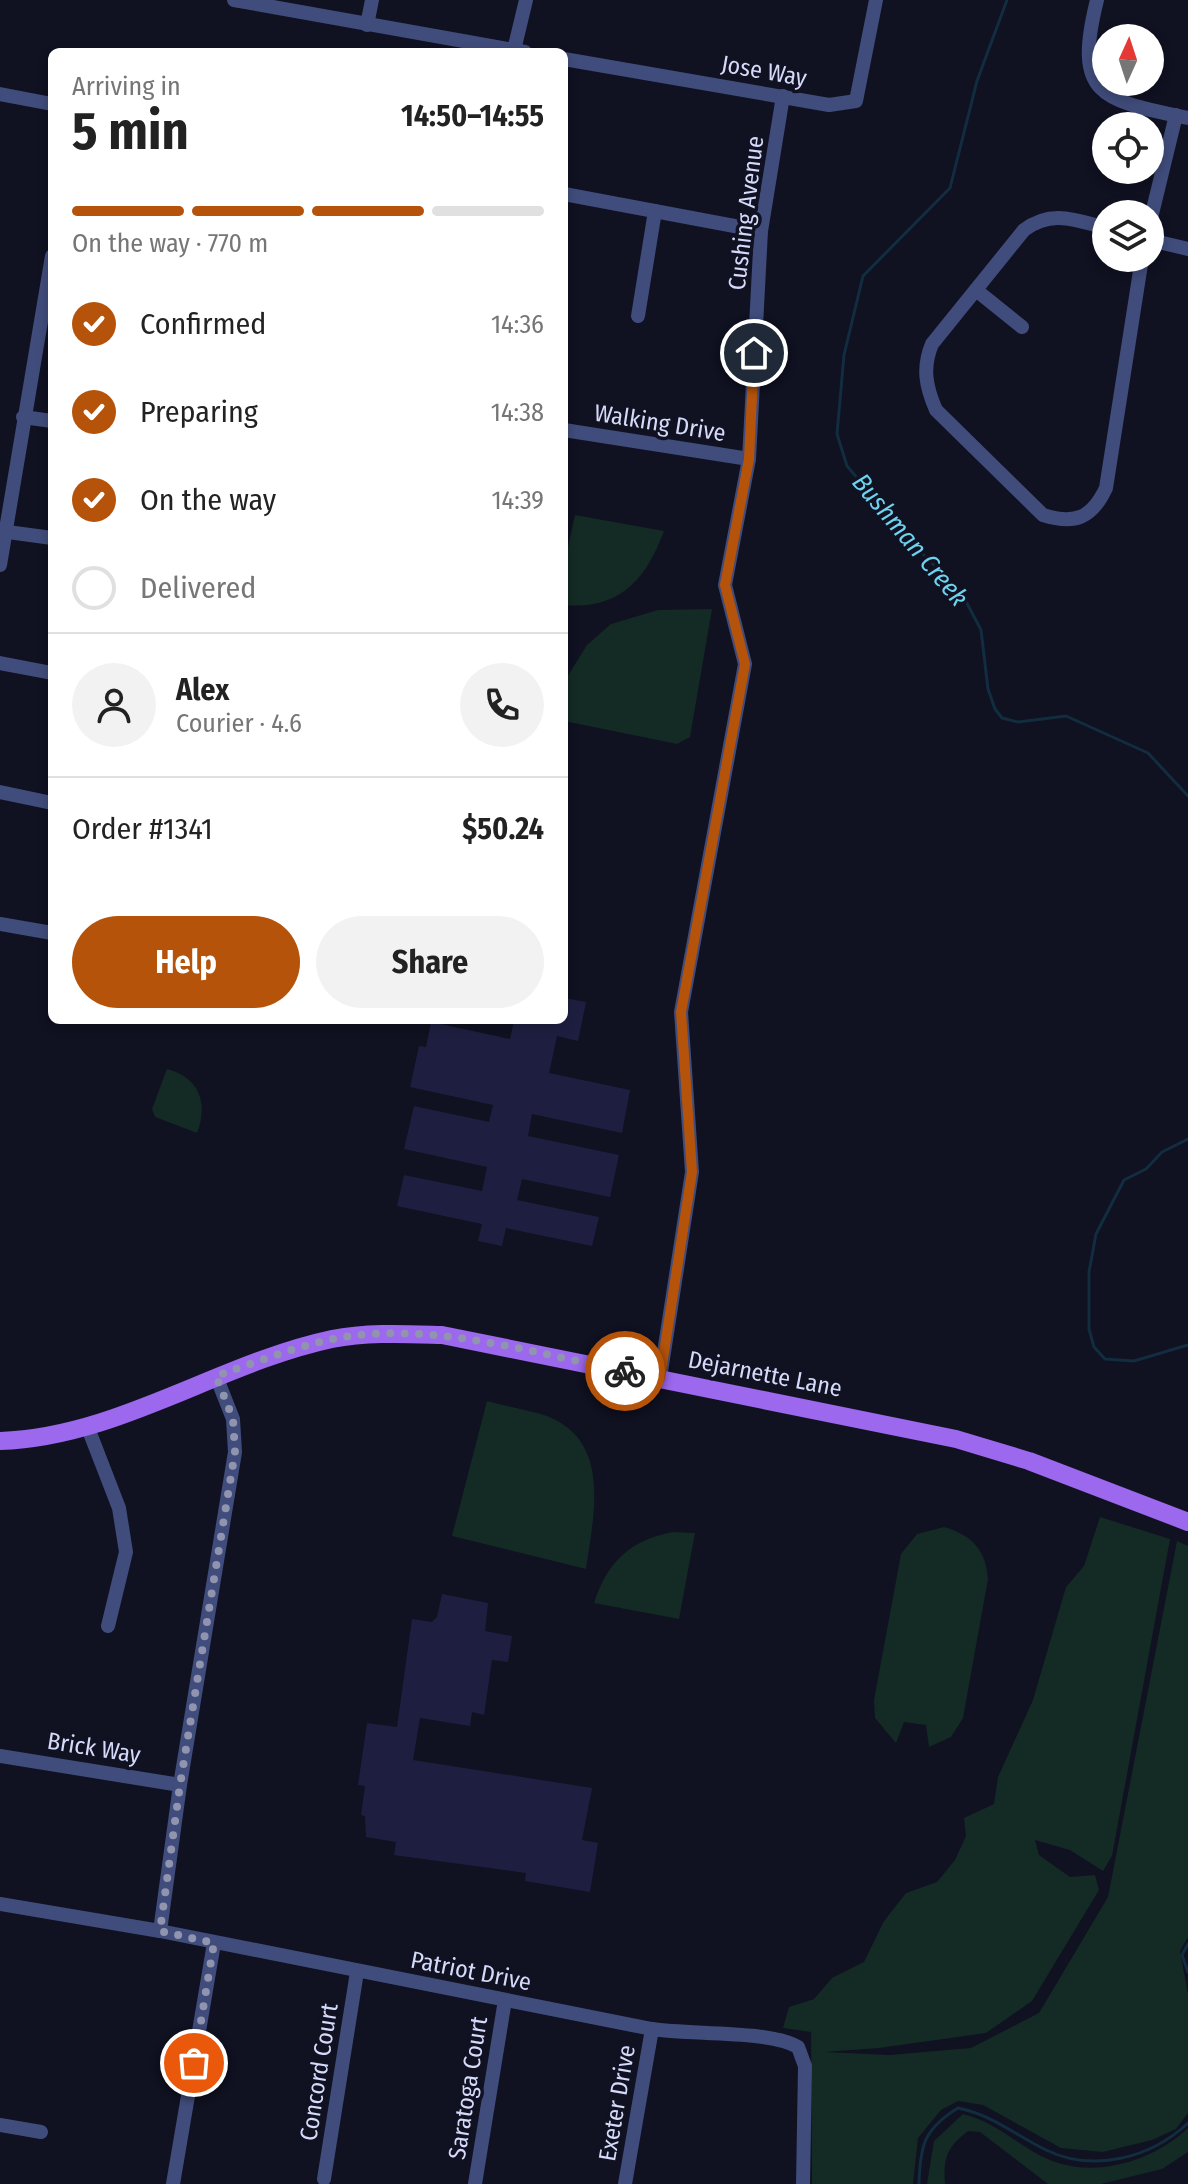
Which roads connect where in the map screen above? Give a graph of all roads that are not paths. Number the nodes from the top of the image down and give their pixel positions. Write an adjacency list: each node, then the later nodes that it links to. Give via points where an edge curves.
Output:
1 (372, 0): 6 (street)
2 (526, 0): 8 (street)
3 (876, 0): 11 (street, Jose Way, via 856,101 829,105)
4 (1097, 0): 13 (street, via 1086,47 1101,91)
5 (240, 1): 6 (street)
6 (367, 25): 7 (street)
7 (501, 48)
8 (519, 48)
9 (568, 60): 11 (street, Jose Way)
10 (0, 94): 12 (street)
11 (783, 96): 18 (street, Cushing Avenue)
12 (48, 103)
13 (1182, 117): 15 (street)
14 (568, 195): 16 (street)
15 (1156, 200)
16 (655, 211): 18 (street); 24 (street)
17 (1092, 224): 23 (street, via 1061,216 1035,221)
18 (761, 231): 29 (street, Cushing Avenue)
19 (1164, 243): 20 (street)
20 (1188, 249)
21 (1140, 272): 23 (street, via 1106,488 1091,513 1079,520 1043,515 936,410 926,382 928,354)
22 (48, 278): 26 (street)
23 (976, 290): 25 (street)
24 (638, 316)
25 (1022, 327)
26 (23, 417): 27 (street); 30 (street)
27 (48, 420)
28 (568, 431): 29 (street, Walking Drive)
29 (749, 459): 40 (street, Cushing Avenue, via 725,585 745,664 681,1012 692,1172)
30 (3, 532): 31 (street); 32 (street)
31 (48, 538)
32 (0, 565)
33 (0, 663): 34 (street)
34 (48, 672)
35 (0, 792): 36 (street)
36 (48, 802)
37 (0, 924): 38 (street)
38 (48, 932)
39 (216, 1376): 40 (main road, Dejarnette Lane, via 334,1339 387,1333 442,1335); 41 (main road, Dejarnette Lane); 46 (street, via 233,1419 235,1452)
40 (660, 1378): 43 (main road, Dejarnette Lane, via 956,1439)
41 (88, 1428): 42 (main road, Dejarnette Lane); 44 (street, via 119,1508 126,1552)
42 (0, 1441)
43 (1188, 1522)
44 (108, 1626)
45 (0, 1756): 46 (street, Brick Way)
46 (180, 1785): 48 (street)
47 (0, 1904): 48 (street, Patriot Drive)
48 (160, 1931): 49 (street, Patriot Drive)
49 (214, 1943): 50 (street, Patriot Drive); 56 (street)
50 (357, 1972): 51 (street, Patriot Drive); 55 (street, Concord Court)
51 (505, 2000): 52 (street, Patriot Drive); 57 (street, Saratoga Court)
52 (652, 2029): 58 (street, Exeter Drive); 59 (street, Patriot Drive, via 783,2038 798,2047 805,2066)
53 (0, 2125): 54 (street)
54 (41, 2132)
55 (324, 2179)
56 (173, 2184)
57 (475, 2184)
58 (625, 2184)
59 (803, 2184)

